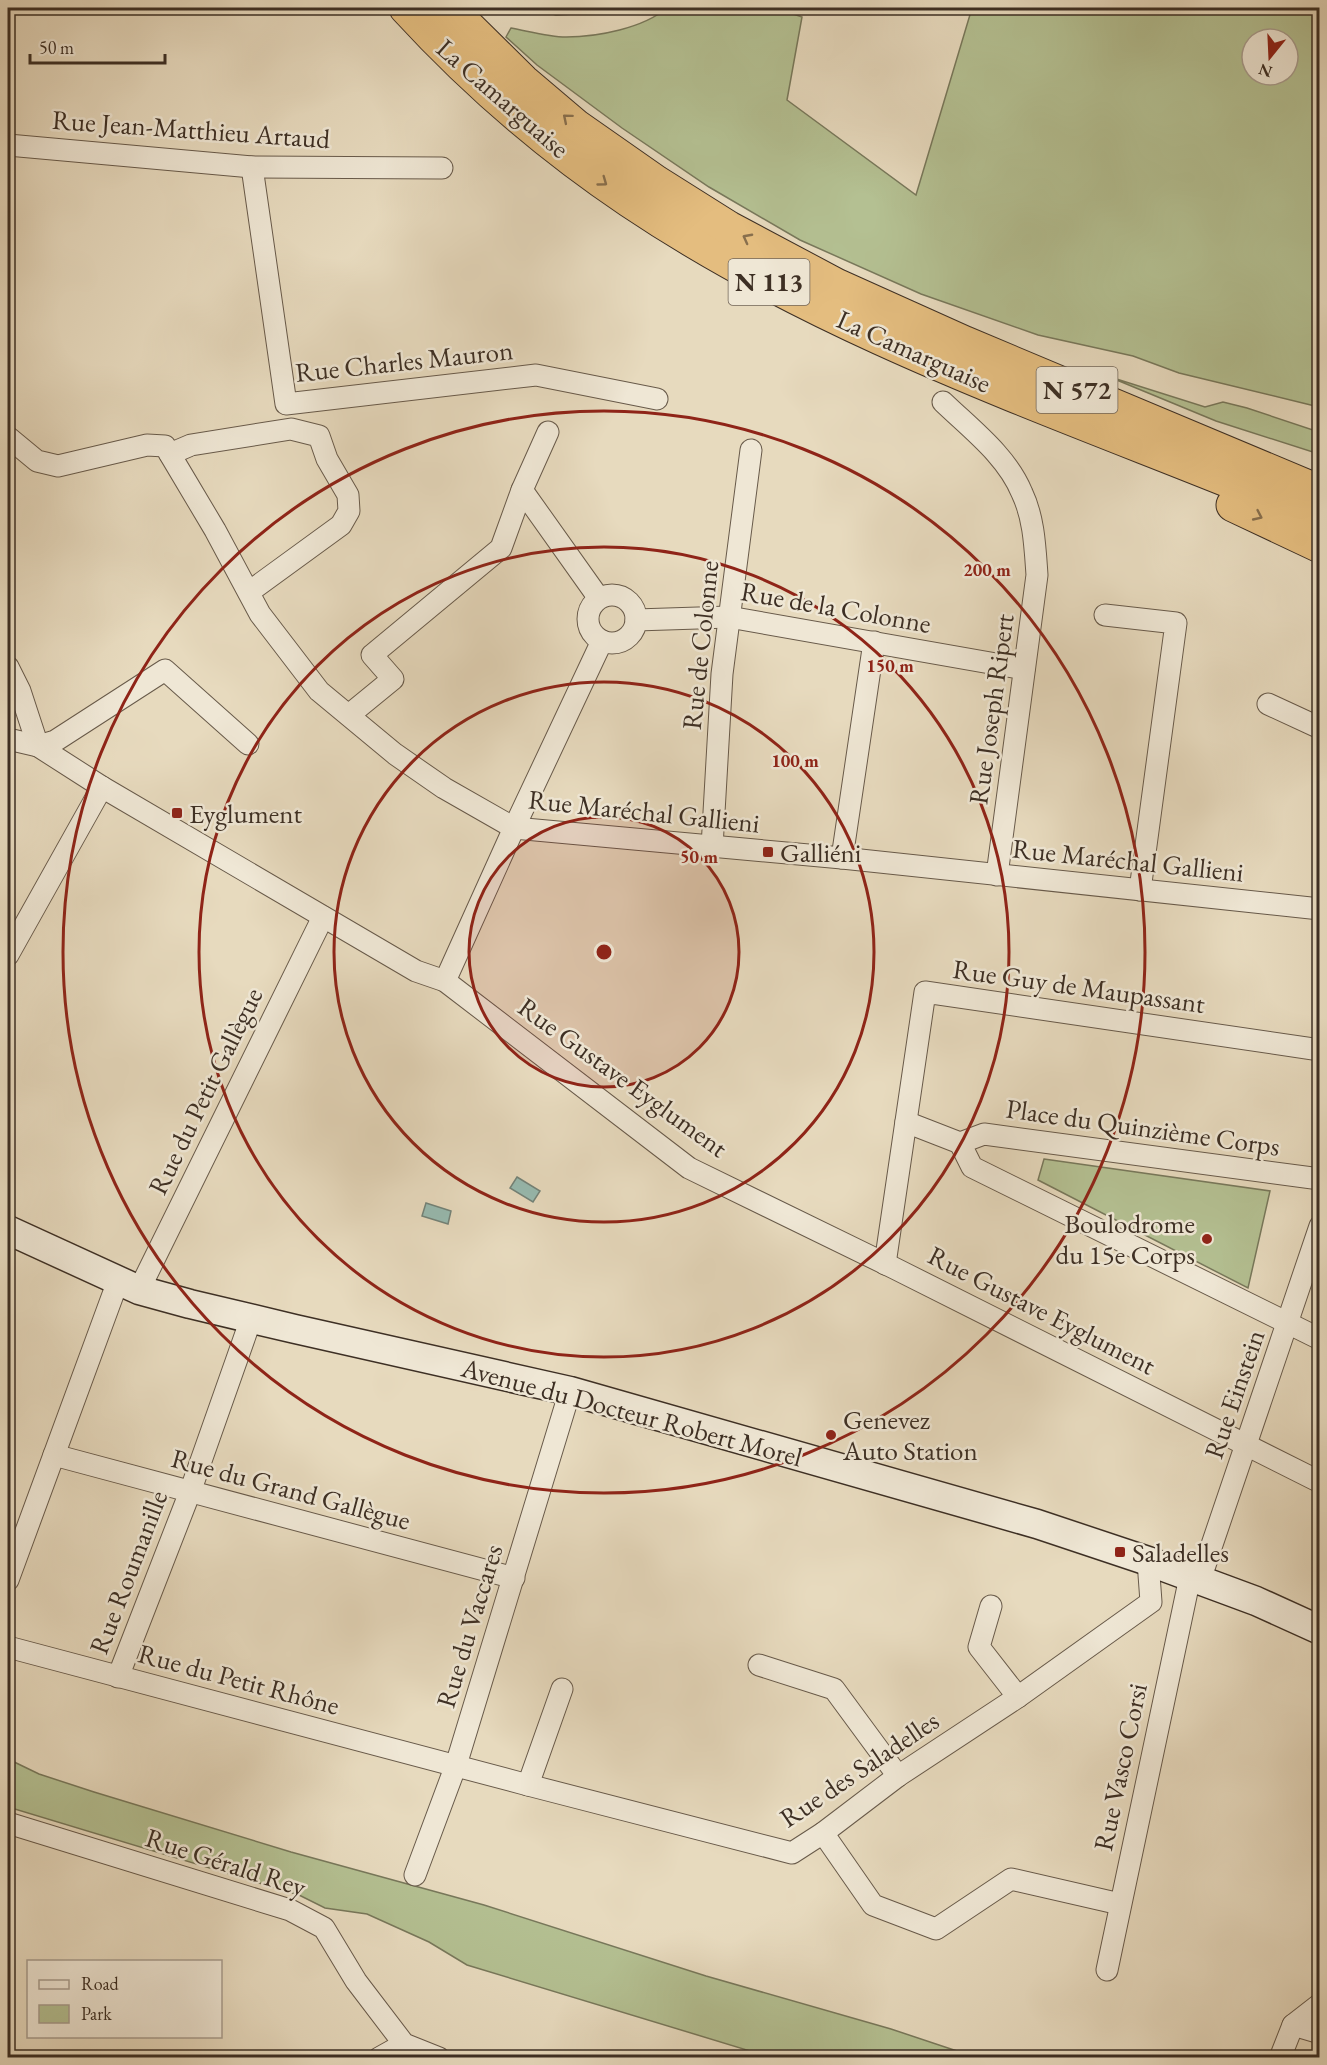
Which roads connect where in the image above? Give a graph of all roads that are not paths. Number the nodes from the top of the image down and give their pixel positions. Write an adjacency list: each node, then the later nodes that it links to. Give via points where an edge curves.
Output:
1 (406, 8): 7 (highway, La Camarguaise / N 113, one-way to 7, via 500,102 630,201 712,252 805,302)
2 (449, 8): 6 (highway, La Camarguaise / N 113, one-way to 2, via 729,228 576,126)
3 (8, 145): 4 (street, Rue Jean-Matthieu Artaud)
4 (252, 167): 5 (street, Rue Jean-Matthieu Artaud); 8 (street, Rue Charles Mauron, via 286,404 536,375)
5 (442, 168)
6 (836, 285): 14 (highway, via 950,324 1240,442); 16 (highway, La Camarguaise / N 572)
7 (998, 388): 17 (highway, La Camarguaise / N 572); 18 (highway, one-way to 18)
8 (657, 399)
9 (943, 402): 27 (street, Rue Joseph Ripert, via 1004,462 1022,492 1033,529 1037,575)
10 (548, 432): 15 (street)
11 (8, 437): 13 (street, via 37,461 58,466 147,445 165,446)
12 (752, 450): 22 (street, Rue de Colonne)
13 (170, 454): 19 (street, Rue Maréchal Gallieni); 19 (street, via 191,445 291,429 319,436 348,495 349,512 341,525)
14 (1320, 469)
15 (522, 490): 20 (street); 29 (street, via 501,548 372,655 393,679)
16 (1320, 492)
17 (1320, 518)
18 (1320, 546)
19 (249, 592): 29 (street, Rue Maréchal Gallieni, via 260,614 319,691)
20 (598, 597): 23 (street, via 616,594 631,603); 24 (street, via 588,612 589,629)
21 (1105, 615): 39 (street, via 1176,623)
22 (729, 617): 23 (street, Rue de la Colonne); 25 (street, Rue de la Colonne); 36 (street, Rue de Colonne)
23 (636, 620): 24 (street, via 633,631 624,639 614,643)
24 (602, 641): 35 (street)
25 (874, 642): 27 (street, Rue de la Colonne); 37 (street)
26 (8, 667): 33 (street)
27 (1024, 669): 38 (street, Rue Joseph Ripert)
28 (1268, 704): 30 (street)
29 (349, 715): 35 (street, Rue Maréchal Gallieni, via 395,754)
30 (1320, 728)
31 (8, 739): 33 (street, Rue Gustave Eyglument)
32 (248, 744): 33 (street, via 165,670 55,741)
33 (38, 746): 34 (street, Rue Gustave Eyglument)
34 (102, 788): 41 (street, Rue Gustave Eyglument); 42 (street)
35 (514, 828): 36 (street, Rue Maréchal Gallieni); 43 (street)
36 (712, 847): 37 (street, Rue Maréchal Gallieni)
37 (842, 858): 38 (street, Rue Maréchal Gallieni)
38 (998, 875): 39 (street, Rue Maréchal Gallieni)
39 (1140, 890): 40 (street, Rue Maréchal Gallieni)
40 (1320, 909)
41 (323, 917): 43 (street, Rue Gustave Eyglument, via 416,971); 51 (street, Rue du Petit Gallègue)
42 (8, 955)
43 (445, 981): 50 (street, Rue Gustave Eyglument, via 689,1168)
44 (1320, 1050): 45 (street, Rue Guy de Maupassant, via 925,992)
45 (906, 1122): 46 (street); 50 (street, Rue Guy de Maupassant)
46 (960, 1143): 47 (street, Place du Quinzième Corps, via 984,1134); 53 (street, via 972,1167)
47 (1320, 1179)
48 (1320, 1226): 53 (street, Rue Einstein)
49 (8, 1230): 51 (street, Avenue du Docteur Robert Morel)
50 (885, 1264): 56 (street, Rue Gustave Eyglument)
51 (128, 1286): 52 (street, Avenue du Docteur Robert Morel); 57 (street)
52 (251, 1319): 55 (street, Avenue du Docteur Robert Morel); 59 (street, Rue Roumanille)
53 (1288, 1324): 54 (street); 56 (street, Rue Einstein)
54 (1320, 1339)
55 (570, 1391): 60 (street, Avenue du Docteur Robert Morel, via 1037,1524); 61 (street, Rue du Vaccares)
56 (1247, 1445): 58 (street, Rue Gustave Eyglument); 62 (street, Rue Einstein)
57 (54, 1455): 59 (street, Rue du Grand Gallègue); 63 (street)
58 (1320, 1482)
59 (190, 1492): 61 (street, Rue du Grand Gallègue); 72 (street, Rue Roumanille)
60 (1148, 1561): 62 (street, Avenue du Docteur Robert Morel); 65 (street)
61 (514, 1578): 75 (street, Rue du Vaccares)
62 (1195, 1578): 64 (street, Avenue du Docteur Robert Morel); 68 (street, Rue Vasco Corsi)
63 (8, 1580)
64 (1256, 1600): 67 (street, Avenue du Docteur Robert Morel); 69 (street, Avenue du Docteur Robert Morel)
65 (1151, 1602): 68 (street); 74 (street, Rue des Saladelles)
66 (991, 1606): 74 (street, via 980,1647)
67 (1320, 1616)
68 (1181, 1617): 81 (street, Rue Vasco Corsi)
69 (1320, 1630)
70 (8, 1647): 72 (street, Rue du Petit Rhône)
71 (759, 1665): 76 (street, via 834,1689)
72 (118, 1677): 75 (street, Rue du Petit Rhône)
73 (561, 1689): 77 (street)
74 (1018, 1697): 76 (street, Rue des Saladelles)
75 (456, 1765): 77 (street, Rue des Saladelles); 80 (street, Rue du Vaccares)
76 (898, 1776): 79 (street, Rue des Saladelles)
77 (528, 1785): 79 (street, Rue des Saladelles, via 792,1853)
78 (8, 1822): 86 (street, Rue Gérald Rey, via 290,1910 324,1928)
79 (823, 1833): 81 (street, via 873,1905 936,1929 1011,1879)
80 (415, 1875)
81 (1120, 1904): 82 (street, Rue Vasco Corsi)
82 (1107, 1970)
83 (1320, 2004): 84 (street)
84 (1293, 2025): 85 (street); 89 (street)
85 (1320, 2032)
86 (406, 2051): 87 (street); 88 (street)
87 (379, 2058)
88 (439, 2058)
89 (1281, 2058)

